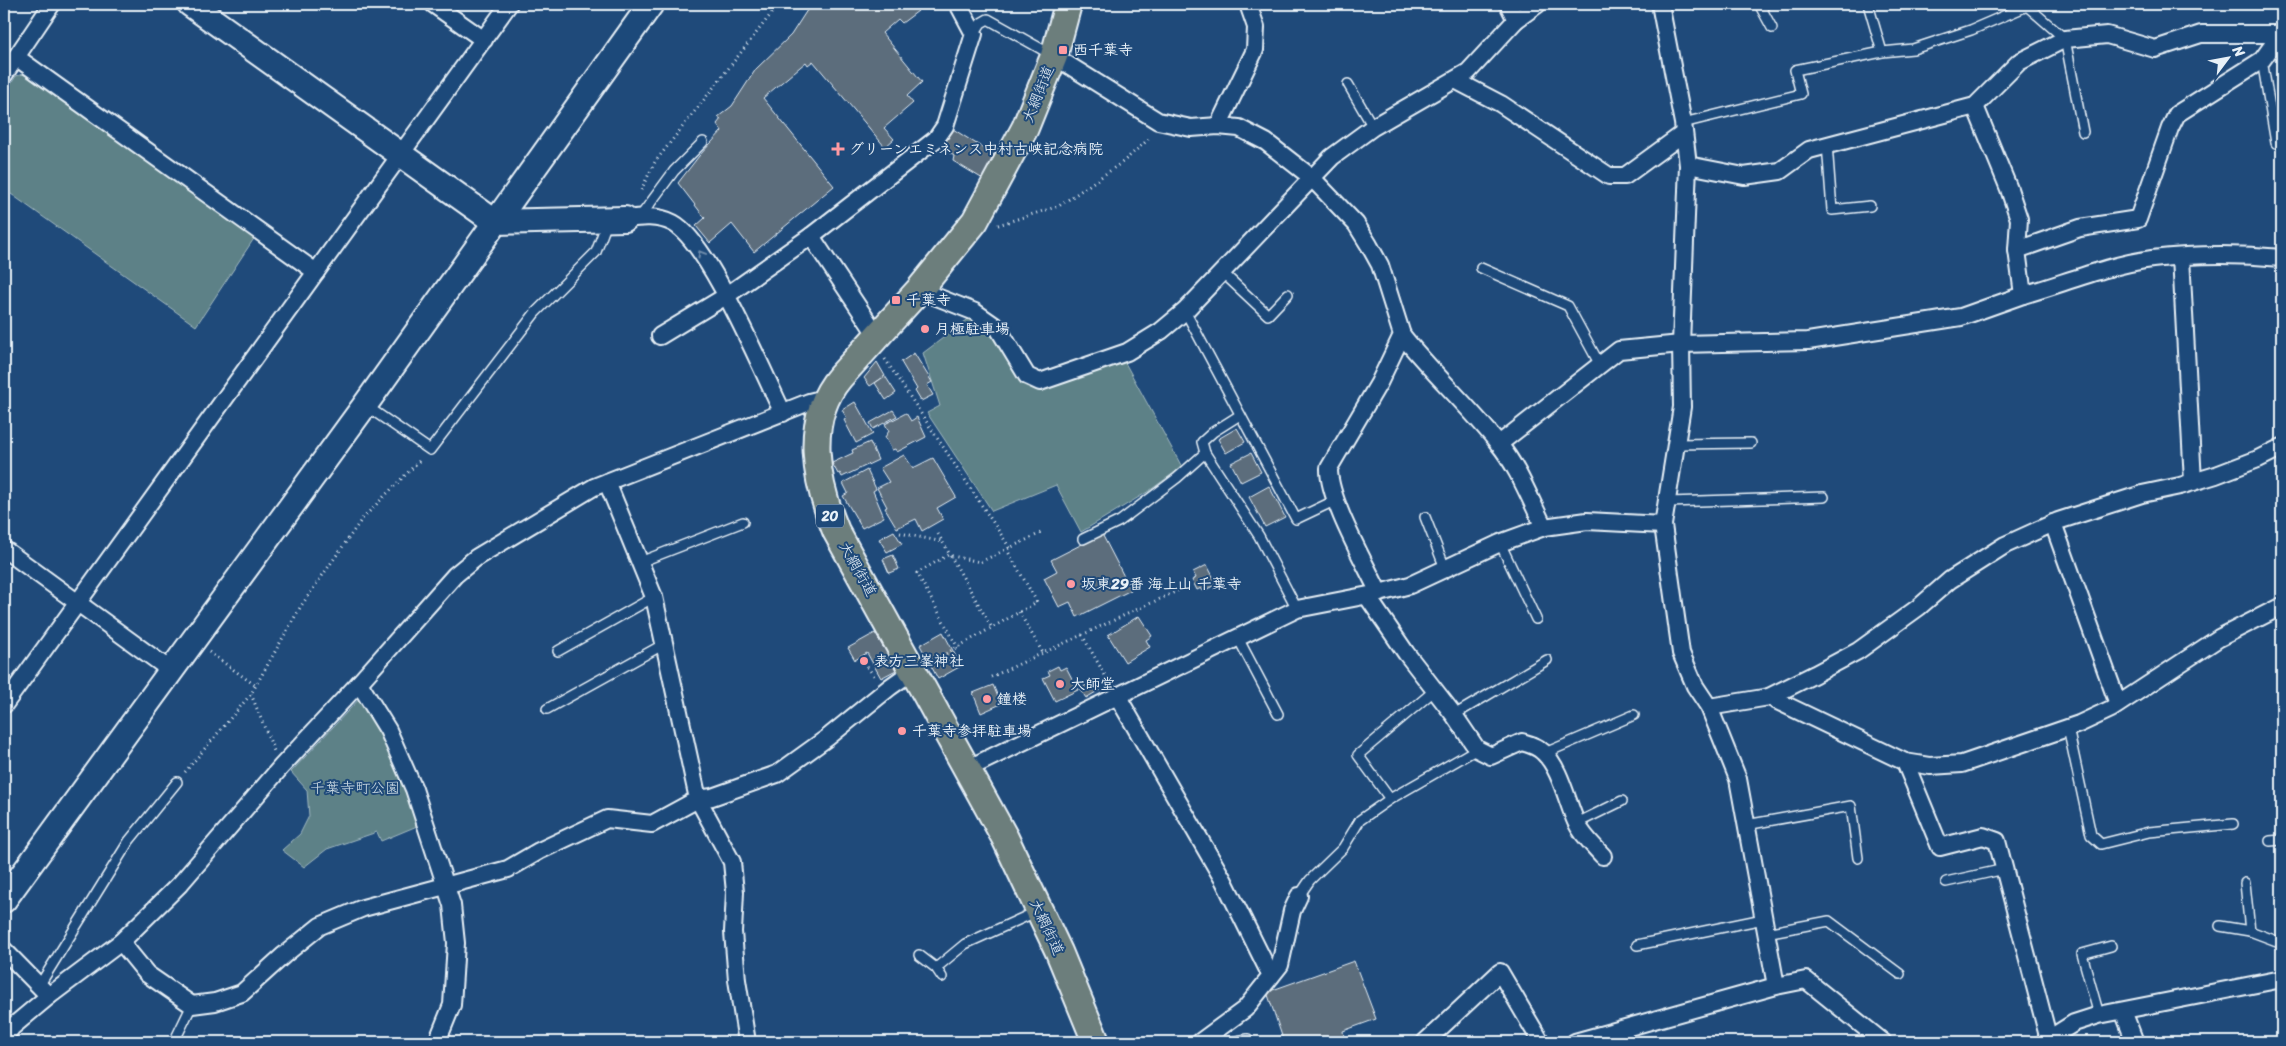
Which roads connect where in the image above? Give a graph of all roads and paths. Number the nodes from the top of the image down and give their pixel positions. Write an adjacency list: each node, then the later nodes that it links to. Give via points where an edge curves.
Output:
1 (52, 4): 24 (street)
2 (190, 4): 38 (street)
3 (433, 4): 21 (street)
4 (509, 4): 21 (street)
5 (779, 4): 42 (path, via 655,162)
6 (958, 4): 18 (street)
7 (1068, 4): 23 (main road, 大網街道 / 20)
8 (1248, 4): 31 (street, via 1256,27 1255,50)
9 (1508, 4): 16 (street)
10 (1538, 4): 16 (street)
11 (1660, 4): 33 (street)
12 (1759, 4): 17 (lane)
13 (1868, 4): 22 (lane)
14 (648, 5): 44 (street)
15 (2027, 5): 20 (lane); 22 (lane, via 1971,30 1913,49)
16 (1516, 20): 27 (street, via 1479,62)
17 (1772, 28)
18 (974, 34): 23 (lane, via 988,19); 45 (street, via 945,126 936,139)
19 (2281, 34): 20 (street, via 2201,34 2155,49 2107,35); 25 (street)
20 (2065, 38): 29 (street, via 2019,62); 34 (lane)
21 (484, 40): 38 (street)
22 (1882, 52): 33 (lane, via 1795,70 1802,94)
23 (1054, 56): 30 (street); 43 (main road, 大網街道 / 20, via 1025,128)
24 (16, 57): 26 (street); 50 (street)
25 (2262, 60): 36 (lane); 46 (street, via 2177,114 2138,219 2080,228)
26 (4, 76)
27 (1455, 80): 32 (street); 33 (street, via 1501,104 1609,176 1625,176)
28 (1348, 84): 32 (lane)
29 (1975, 106): 37 (street); 46 (street, via 2019,219)
30 (1158, 121): 31 (street, via 1191,128); 43 (path, via 1151,137 1124,161 1059,206 990,228)
31 (1218, 126): 40 (street, via 1239,128 1266,142)
32 (1373, 127): 40 (street)
33 (1683, 128): 39 (street)
34 (2083, 132)
35 (703, 142): 42 (lane)
36 (2276, 143)
37 (1827, 144): 39 (street, via 1809,150 1780,171 1762,174 1744,176); 41 (lane, via 1832,210)
38 (400, 155): 44 (street); 50 (street)
39 (1688, 165): 60 (street)
40 (1311, 177): 51 (street); 57 (street, via 1356,224 1370,245 1380,265)
41 (1870, 206)
42 (624, 219): 44 (street); 55 (street, one-way to 42, via 693,240 682,230 652,216); 70 (lane, via 535,313)
43 (975, 221): 52 (main road, 大網街道 / 20)
44 (496, 222): 63 (street)
45 (811, 236): 55 (street); 59 (street)
46 (2017, 250): 54 (street)
47 (2181, 257): 48 (street, via 2240,254); 54 (street, via 2103,271); 73 (street)
48 (2282, 258)
49 (1481, 268): 61 (lane, via 1568,306)
50 (316, 272): 96 (street)
51 (1222, 272): 53 (lane, via 1268,315); 56 (street)
52 (919, 290): 56 (street, via 976,312 998,328 1027,376 1040,382 1127,352); 59 (main road, 大網街道 / 20)
53 (1288, 294)
54 (2023, 295): 60 (street, via 1961,317 1808,341)
55 (726, 296): 58 (street); 64 (street)
56 (1185, 311): 65 (lane)
57 (1402, 335): 67 (street); 75 (street, via 1379,383 1329,468)
58 (660, 336)
59 (875, 339): 62 (main road, 大網街道 / 20, via 835,382); 89 (path)
60 (1681, 344): 61 (street, via 1620,350); 68 (street, via 1682,407)
61 (1600, 364): 67 (street)
62 (825, 398): 64 (street); 111 (main road, 大網街道 / 20, via 817,437 822,493 836,531)
63 (365, 405): 70 (lane); 112 (street)
64 (783, 413): 72 (street)
65 (1240, 415): 71 (lane, via 1202,442); 75 (lane, via 1296,519)
66 (1751, 443): 68 (lane)
67 (1499, 444): 81 (street, via 1525,486)
68 (1676, 444): 76 (street)
69 (2282, 447): 73 (street)
70 (430, 450): 116 (path, via 362,519 301,606)
71 (1205, 453): 85 (lane, via 1178,478 1120,520); 98 (lane, via 1259,536)
72 (607, 482): 91 (street); 115 (street, via 477,557 455,575)
73 (2194, 482): 79 (street, via 2142,494)
74 (1824, 497): 76 (lane)
75 (1336, 500): 94 (street)
76 (1668, 502): 80 (street)
77 (1425, 517): 92 (lane)
78 (743, 522): 91 (lane)
79 (2053, 523): 120 (street, via 2005,544 1965,570 1858,651); 122 (street)
80 (1663, 525): 81 (street, via 1588,521); 123 (street, via 1681,653 1695,686)
81 (1544, 527): 87 (street)
82 (1043, 532): 89 (path)
83 (900, 533): 86 (path)
84 (938, 534): 86 (path)
85 (1083, 539)
86 (943, 542): 90 (path)
87 (1500, 543): 92 (street); 100 (lane)
88 (4, 549): 96 (street)
89 (1009, 549): 90 (path, via 980,562); 99 (path, via 1037,602)
90 (950, 556): 101 (path); 105 (path, via 917,573)
91 (640, 562): 95 (street)
92 (1445, 568): 94 (street, via 1410,585)
93 (1190, 585): 102 (path)
94 (1373, 595): 98 (street); 117 (street)
95 (654, 597): 104 (street); 106 (lane)
96 (78, 602): 112 (street); 121 (street)
97 (2282, 606): 122 (street, via 2219,638)
98 (1297, 609): 103 (street)
99 (1019, 612): 101 (path); 107 (path)
100 (1536, 619)
101 (992, 628): 105 (path)
102 (1082, 635): 107 (path); 119 (path)
103 (1238, 638): 119 (street); 125 (lane)
104 (666, 643): 124 (lane); 135 (street)
105 (958, 648): 111 (path)
106 (558, 651)
107 (1042, 653): 113 (path)
108 (211, 654): 116 (path)
109 (1546, 660): 126 (lane)
110 (867, 667): 114 (path)
111 (922, 667): 133 (main road, 大網街道 / 20); 135 (street, via 890,687 777,774)
112 (170, 670): 150 (street)
113 (991, 677)
114 (878, 679)
115 (359, 683): 148 (street, via 388,730 414,789); 155 (street, via 180,884)
116 (256, 686): 118 (path)
117 (1435, 690): 126 (street); 136 (lane, via 1358,755)
118 (251, 694): 129 (path); 134 (path)
119 (1118, 697): 133 (street); 163 (street, via 1219,873)
120 (1769, 697): 123 (street); 132 (street)
121 (5, 701)
122 (2118, 704): 128 (street)
123 (1710, 707): 140 (street, via 1738,779)
124 (547, 709)
125 (1278, 714)
126 (1454, 715): 130 (street)
127 (1634, 715): 131 (lane)
128 (2068, 728): 132 (street, via 1962,764 1930,766); 139 (lane, via 2091,834 2100,844 2149,832)
129 (270, 742)
130 (1477, 749): 131 (street, via 1491,756 1522,742); 136 (lane)
131 (1545, 753): 138 (street, via 1562,782)
132 (1904, 762): 145 (street, via 1940,847 1983,836 1997,841)
133 (967, 769): 151 (main road, 大網街道 / 20)
134 (177, 782): 167 (lane, via 129,842)
135 (698, 799): 148 (street, via 652,824 607,819 508,869); 175 (street, via 732,862 735,892 733,932)
136 (1390, 799): 149 (lane, via 1360,820 1343,848 1310,880)
137 (1622, 801): 138 (lane)
138 (1577, 823): 143 (street)
139 (2233, 824)
140 (1746, 825): 144 (lane, via 1851,806); 152 (street)
141 (2282, 840): 142 (lane)
142 (2270, 841)
143 (1603, 856)
144 (1858, 858)
145 (2005, 869): 146 (lane); 172 (street)
146 (1946, 882)
147 (2245, 883): 154 (lane)
148 (446, 887): 168 (street, via 363,908 320,926 242,993); 174 (street, via 452,905 456,943 452,1005)
149 (1299, 896): 163 (street, via 1292,911 1280,965)
150 (4, 900)
151 (1039, 910): 161 (lane, via 965,944); 176 (main road, 大網街道 / 20)
152 (1765, 926): 157 (lane); 162 (lane, via 1829,921); 166 (street)
153 (2220, 926): 154 (lane)
154 (2250, 931): 156 (lane)
155 (121, 942): 167 (street); 168 (street, via 147,974)
156 (2282, 943)
157 (1637, 945)
158 (2111, 946): 170 (lane, via 2082,954)
159 (4, 950): 167 (street)
160 (919, 955): 161 (lane)
161 (936, 968): 164 (lane)
162 (1900, 974)
163 (1271, 976): 177 (street, via 1245,1009)
164 (942, 977)
165 (2282, 979): 169 (street)
166 (1776, 986): 182 (street); 183 (street, via 1806,980)
167 (44, 991): 171 (street)
168 (192, 1005): 173 (lane)
169 (2123, 1011): 170 (street); 184 (street)
170 (2099, 1015): 172 (street, via 2074,1023)
171 (4, 1038)
172 (2047, 1041)
173 (174, 1042)
174 (437, 1042)
175 (747, 1042)
176 (1096, 1042)
177 (1200, 1042)
178 (1230, 1042): 179 (lane, via 1248,1039)
179 (1250, 1042)
180 (1425, 1042): 181 (street, via 1500,972)
181 (1541, 1042)
182 (1575, 1042)
183 (1883, 1042)
184 (2135, 1042)

